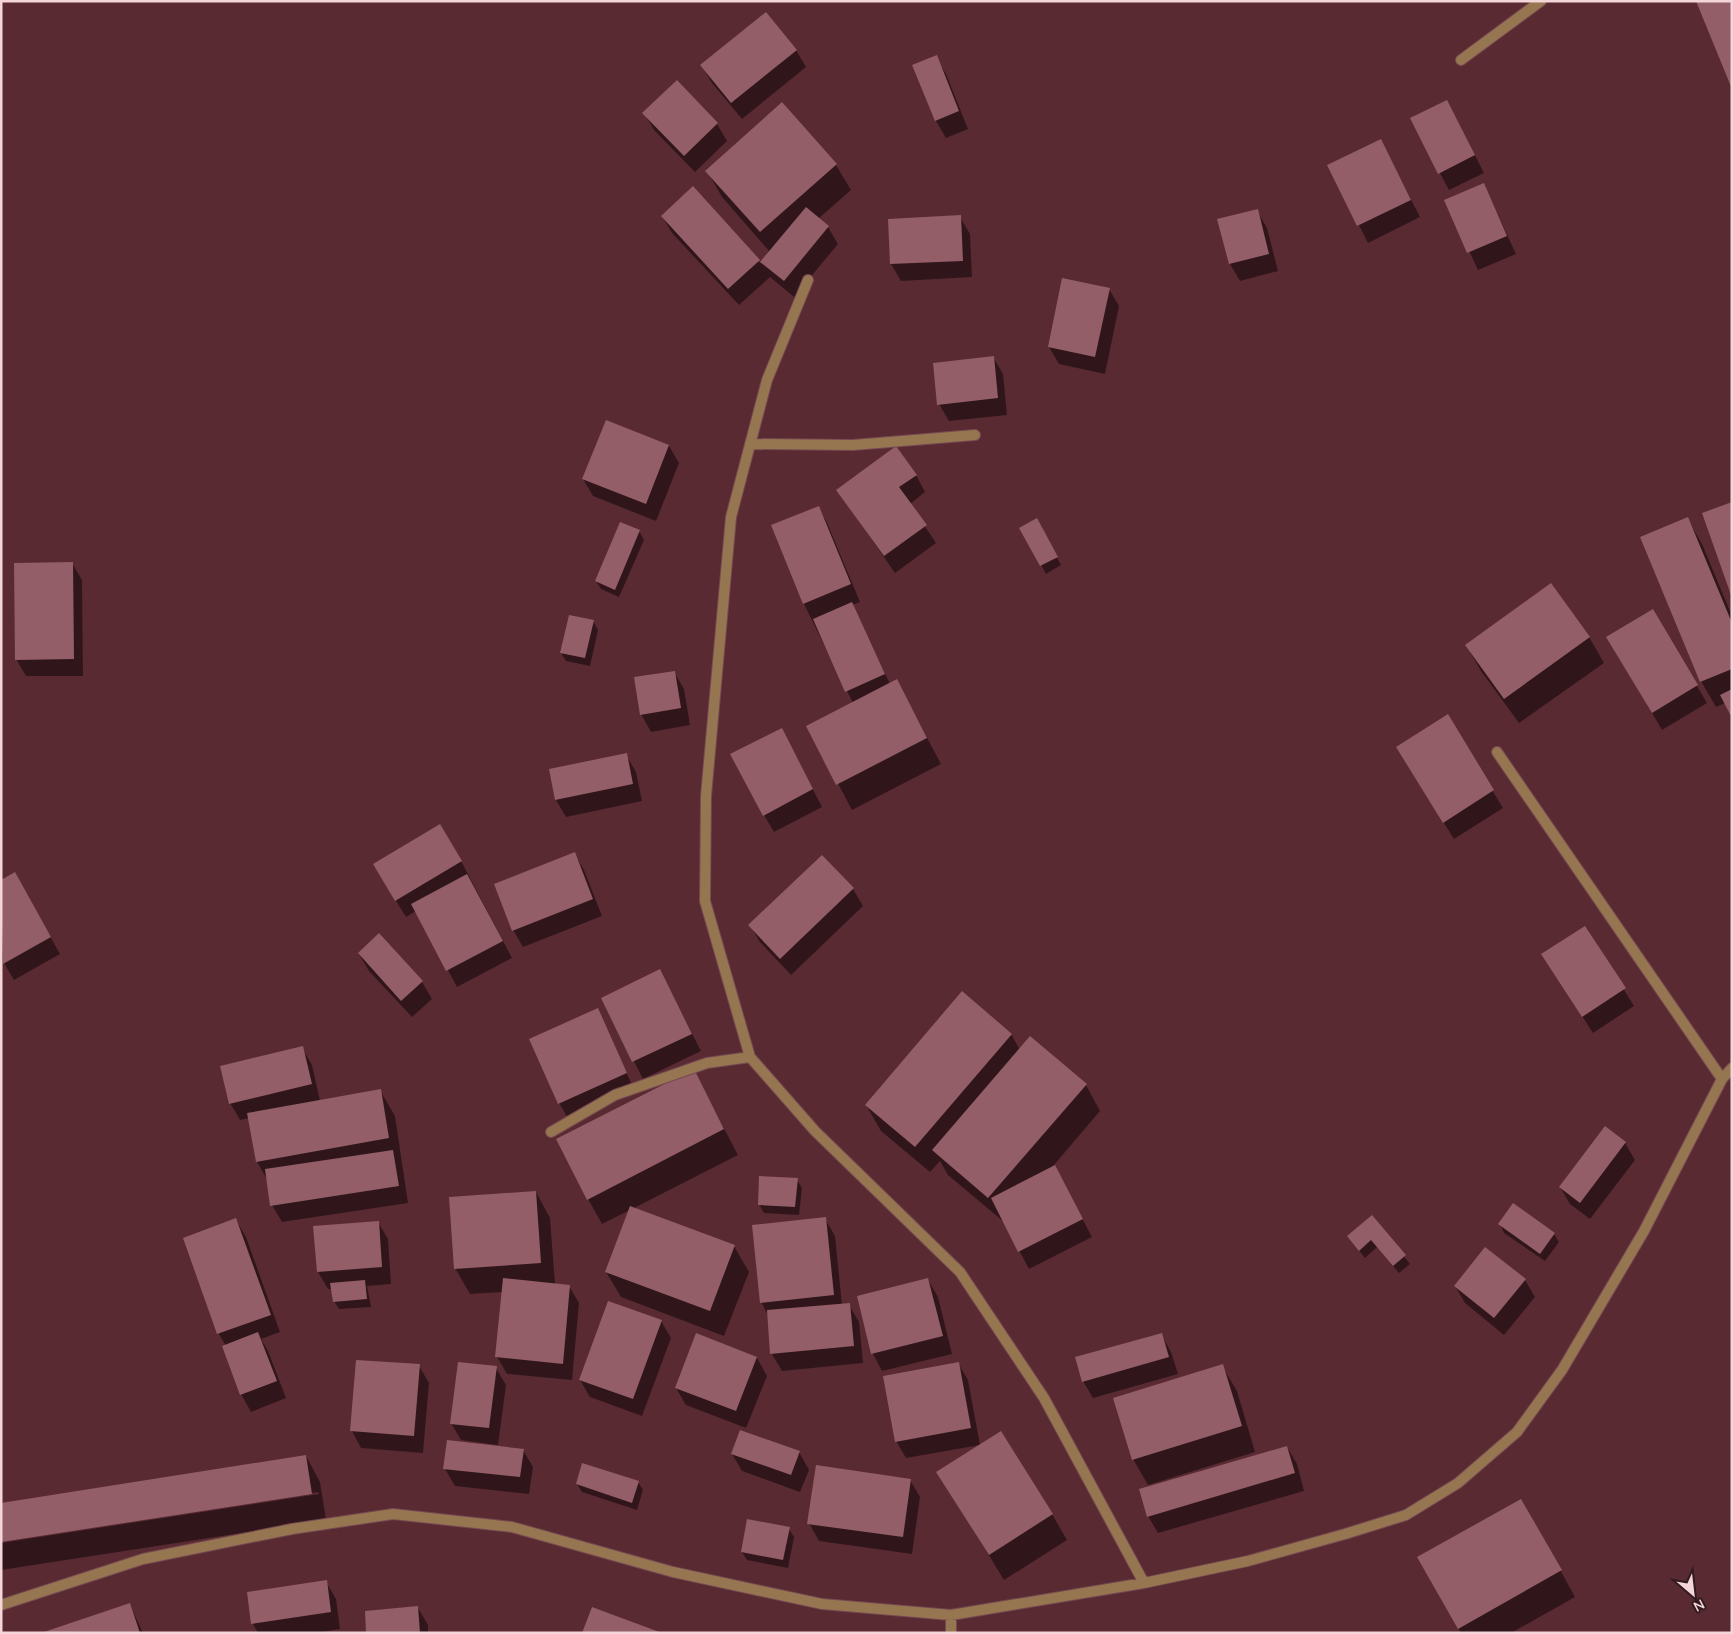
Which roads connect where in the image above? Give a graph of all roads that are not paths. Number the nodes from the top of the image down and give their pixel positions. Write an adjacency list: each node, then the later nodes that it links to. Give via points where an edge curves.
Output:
1 (1541, 1): 2 (street)
2 (1461, 60)
3 (808, 280): 5 (street, via 767,380)
4 (974, 435): 5 (street, via 853,445)
5 (750, 444): 7 (street, via 731,517 706,796 705,901)
6 (1497, 752): 9 (street)
7 (750, 1057): 10 (street, via 707,1063 615,1095); 11 (street, via 815,1131 960,1272 1044,1398)
8 (1732, 1068): 9 (street)
9 (1722, 1079): 11 (street, via 1644,1231 1562,1370 1517,1432 1458,1482 1406,1515 1248,1561)
10 (551, 1132)
11 (1144, 1583): 13 (street)
12 (1, 1605): 13 (street, via 143,1559 292,1528 393,1514 512,1527 673,1572 822,1604)
13 (951, 1615): 14 (street)
14 (951, 1633)

